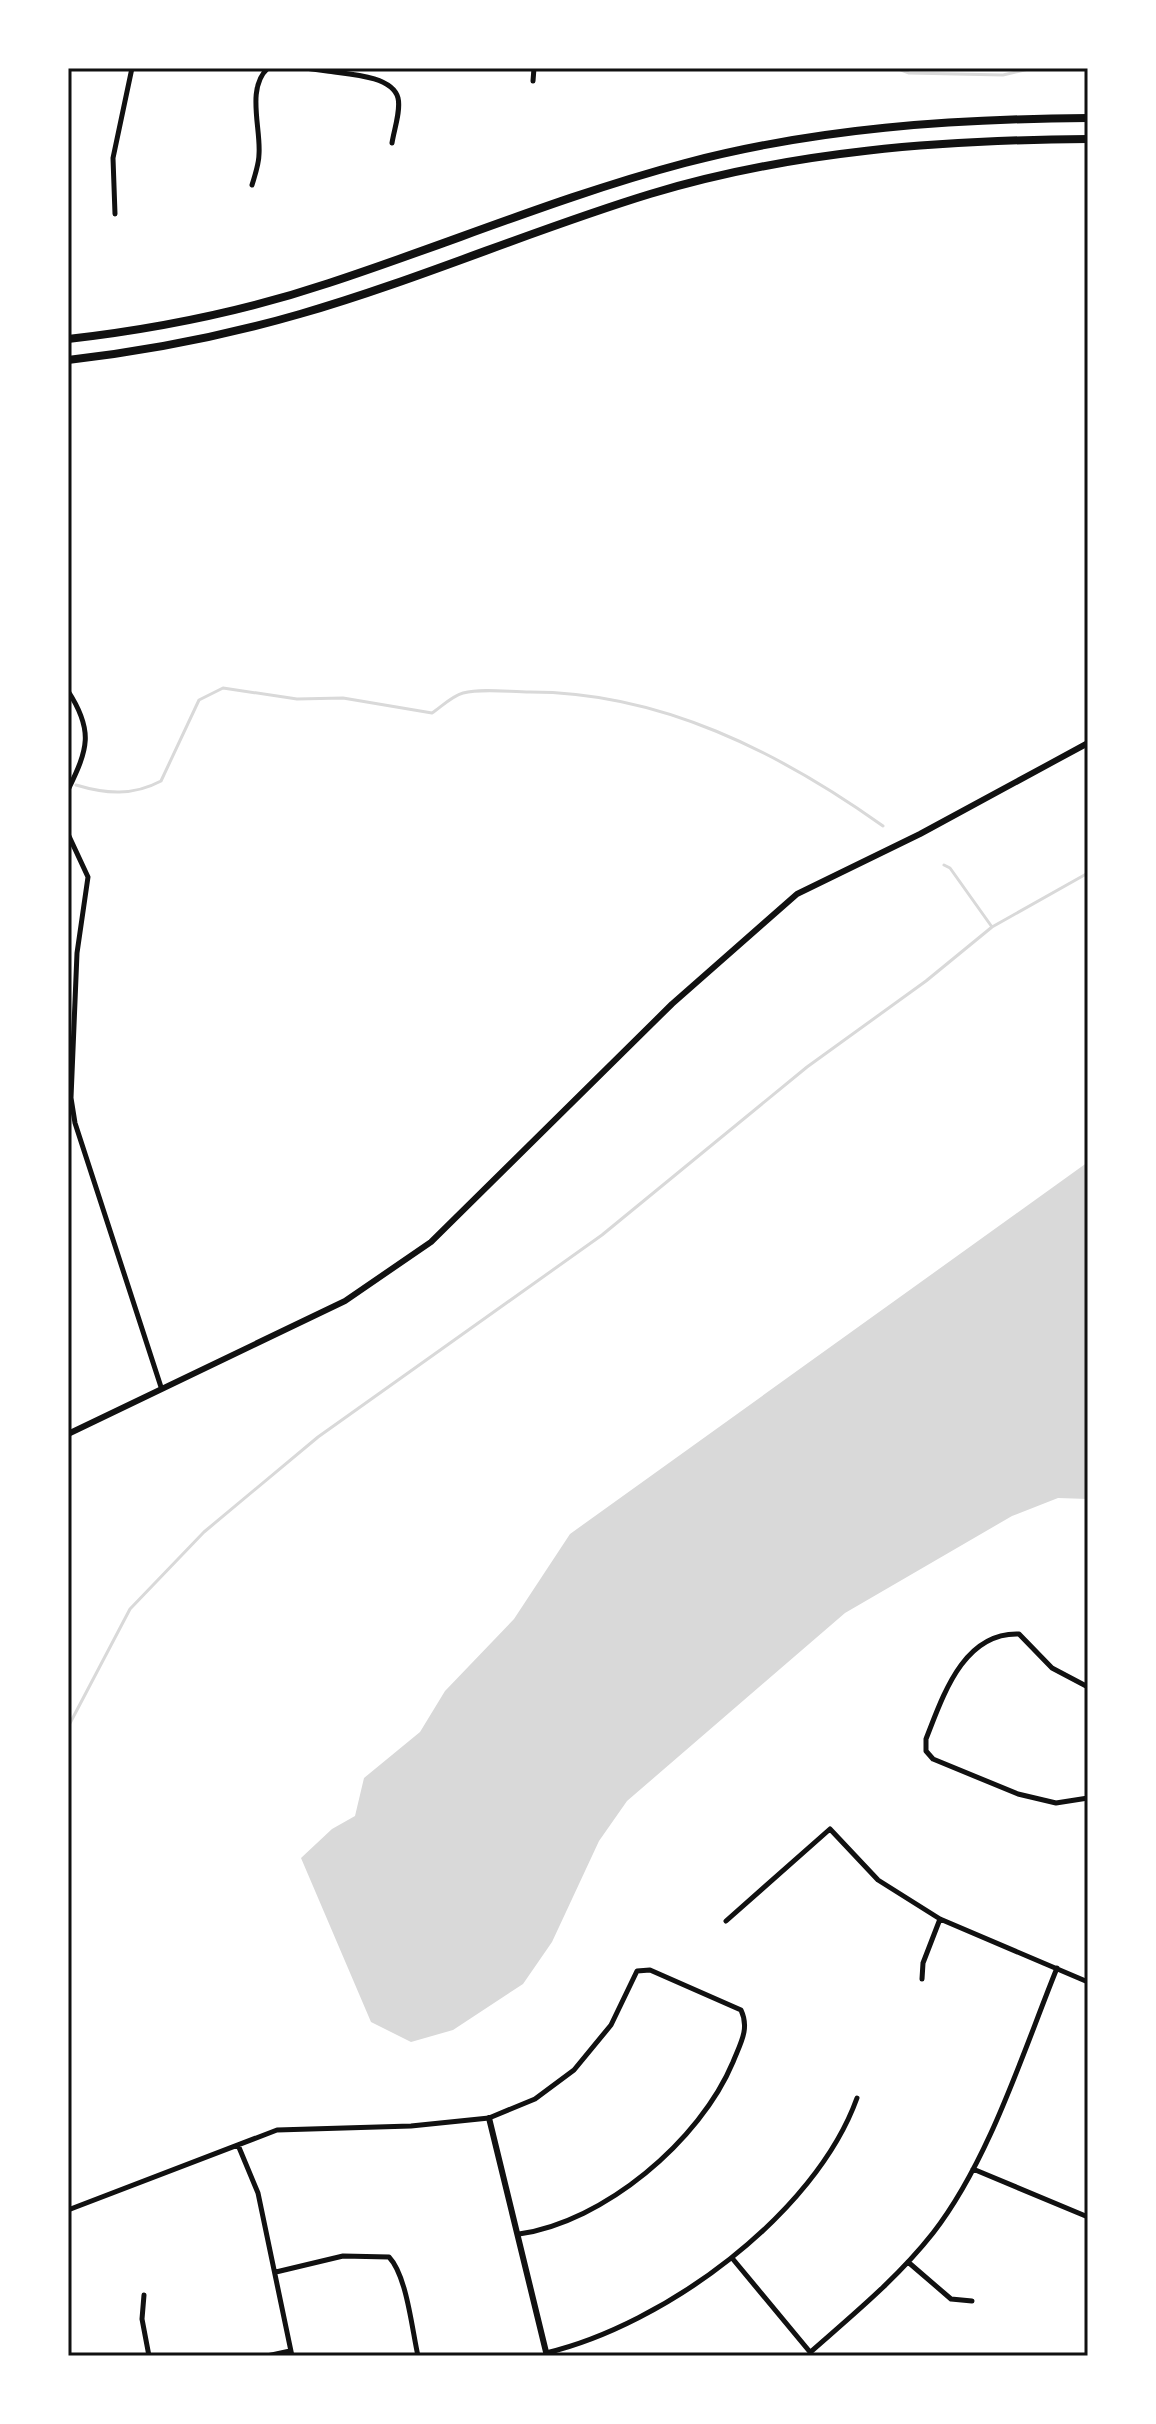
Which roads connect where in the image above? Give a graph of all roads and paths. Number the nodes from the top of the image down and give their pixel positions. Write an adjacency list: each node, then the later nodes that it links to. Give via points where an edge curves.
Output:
1 (132, 68): 11 (street, via 113,158)
2 (268, 68): 10 (street, via 257,90 259,155)
3 (305, 68): 5 (street)
4 (534, 68): 6 (street)
5 (327, 70): 9 (street, via 394,90 399,99)
6 (533, 81)
7 (1088, 118): 12 (highway, via 905,124 689,162 294,294 172,323)
8 (1088, 139): 13 (highway, via 908,145 725,175 650,194 300,314 176,344)
9 (392, 143)
10 (252, 185)
11 (115, 214)
12 (68, 339)
13 (68, 360)
14 (68, 691): 16 (street, via 87,738 85,756)
15 (1088, 743): 18 (street, via 797,894 672,1004 431,1242 345,1301)
16 (68, 790)
17 (68, 834): 18 (street, via 88,877 77,953 71,1098 75,1123)
18 (161, 1387): 19 (street)
19 (68, 1434)
20 (1088, 1687): 21 (street, via 1052,1668 1019,1634 987,1639 960,1666 926,1739 926,1751 933,1759 1018,1794 1056,1803)
21 (1088, 1798)
22 (940, 1919): 23 (street, via 878,1880 830,1829); 24 (street); 25 (street)
23 (726, 1921)
24 (1057, 1968): 26 (street); 30 (street)
25 (922, 1979)
26 (1088, 1982)
27 (857, 2098): 34 (street, via 817,2171)
28 (489, 2118): 29 (street, via 277,2130); 33 (street); 33 (street, via 535,2099 574,2070 611,2025 637,1971 650,1970 733,2005 746,2021 711,2104 662,2157 594,2208 560,2225)
29 (238, 2145): 31 (street); 36 (street, via 258,2193)
30 (973, 2169): 32 (street); 35 (street, via 934,2232)
31 (68, 2210)
32 (1088, 2217)
33 (519, 2234): 40 (street)
34 (732, 2258): 40 (street, via 640,2319); 41 (street)
35 (908, 2262): 38 (street, via 951,2299); 41 (street)
36 (276, 2272): 39 (street); 44 (street, via 343,2256 389,2257 396,2264)
37 (144, 2295): 42 (street)
38 (972, 2301)
39 (291, 2353): 43 (street)
40 (546, 2354)
41 (808, 2354)
42 (149, 2356)
43 (267, 2356)
44 (418, 2356)

